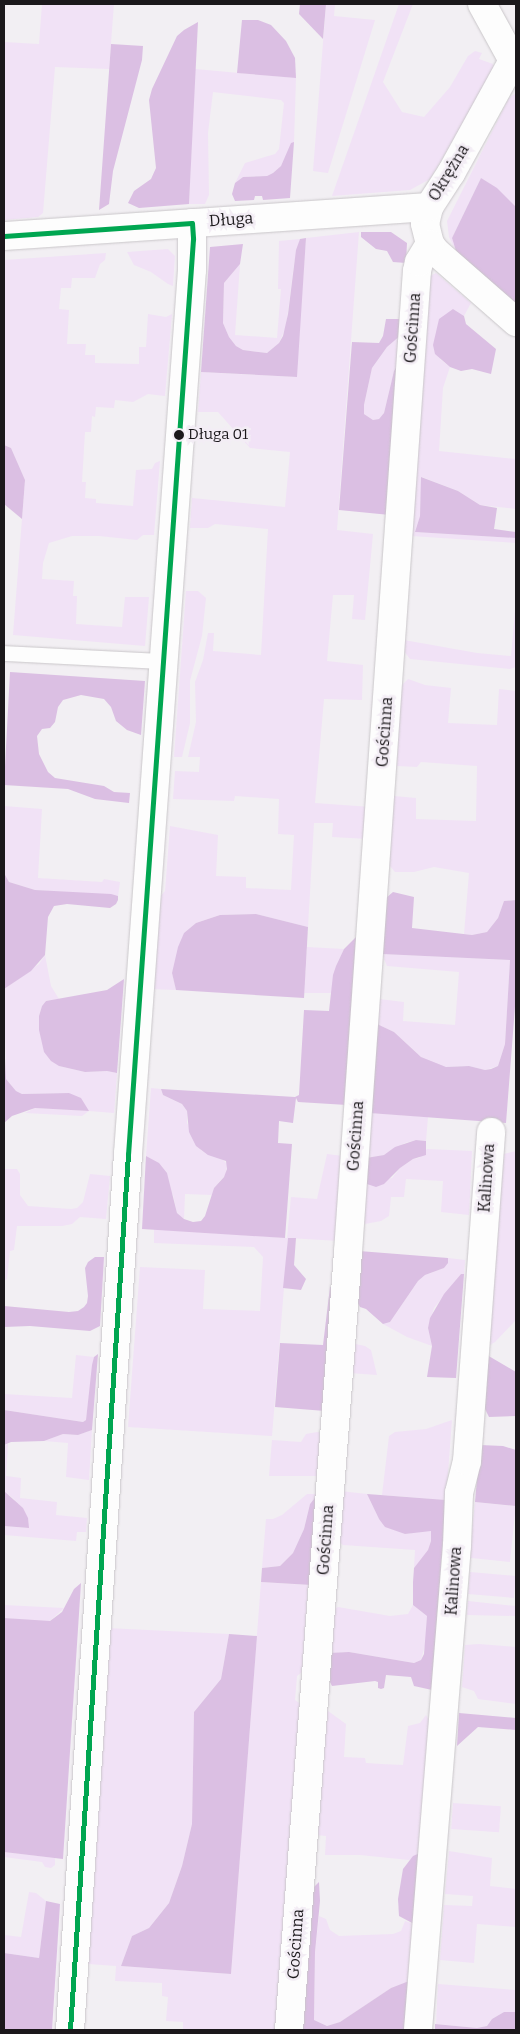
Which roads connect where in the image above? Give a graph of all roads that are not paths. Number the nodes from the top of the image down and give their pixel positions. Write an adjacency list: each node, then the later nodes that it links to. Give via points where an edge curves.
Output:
1 (482, 4): 2 (street, Okrężna)
2 (515, 61): 3 (street, Okrężna)
3 (428, 207): 4 (street, Długa); 6 (street, Okrężna, via 425,224)
4 (192, 223): 5 (street, Długa); 9 (street, via 192,270)
5 (4, 236)
6 (430, 244): 7 (street); 12 (street, Gościnna, via 417,271)
7 (516, 322)
8 (4, 653): 9 (lane)
9 (163, 661): 11 (street)
10 (491, 1132): 13 (street, Kalinowa, via 467,1461 459,1493)
11 (70, 2030)
12 (289, 2030)
13 (418, 2030)

